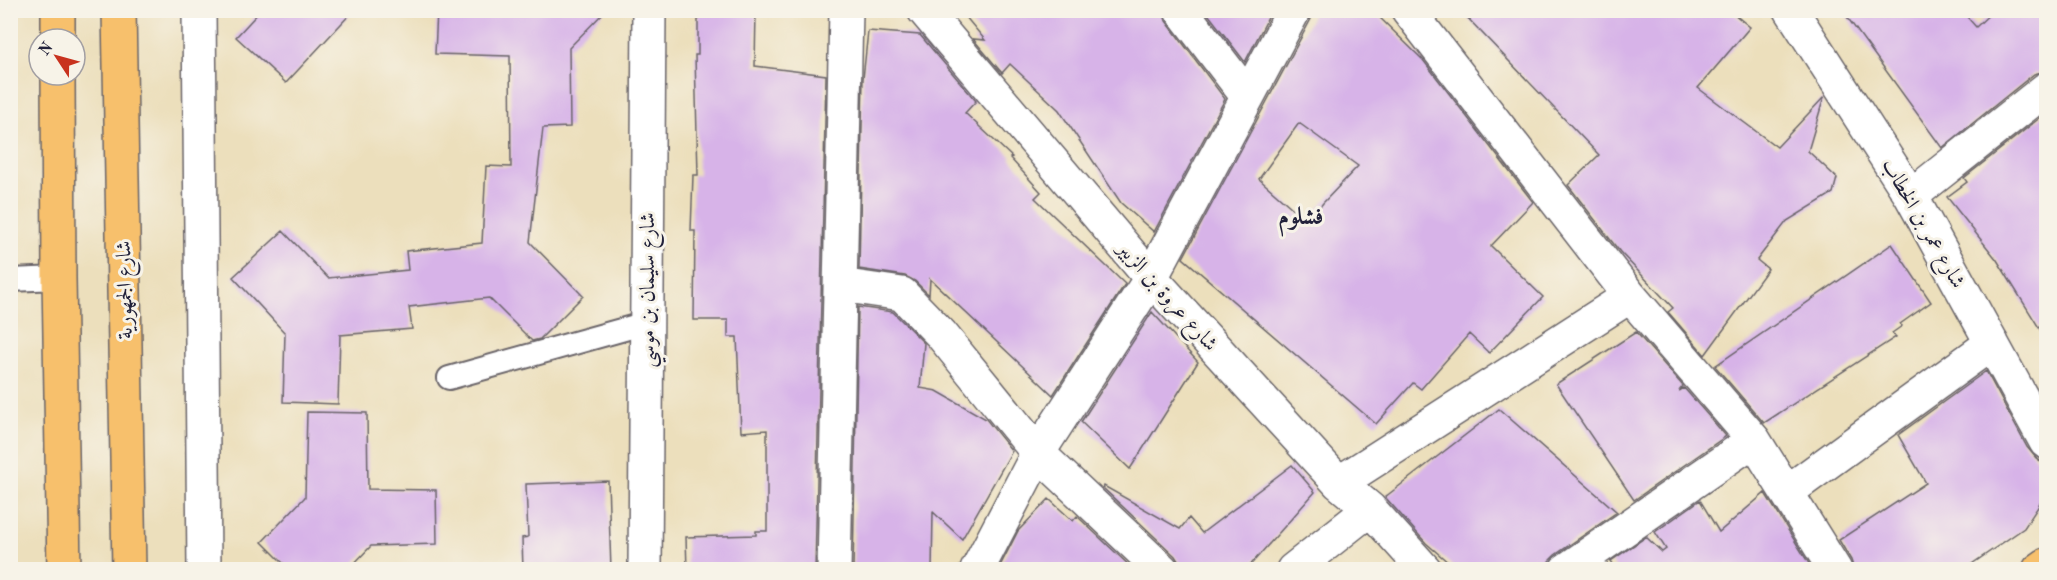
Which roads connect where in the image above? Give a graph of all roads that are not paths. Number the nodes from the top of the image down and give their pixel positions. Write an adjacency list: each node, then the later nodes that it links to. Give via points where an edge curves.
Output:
1 (58, 10): 11 (main road)
2 (119, 10): 32 (main road, شارع الجمهورية)
3 (199, 10): 33 (street)
4 (649, 10): 21 (street, شارع سليمان بن موسي)
5 (846, 10): 19 (street)
6 (924, 10): 17 (street, شارع عروة بن الزبير)
7 (1181, 10): 14 (street)
8 (1294, 10): 14 (street)
9 (1408, 10): 20 (street)
10 (1791, 10): 15 (street, شارع عمر بن الخطاب)
11 (58, 27)
12 (58, 87): 16 (main road)
13 (2046, 88): 15 (street)
14 (1247, 96): 17 (street)
15 (1911, 196): 22 (street, شارع عمر بن الخطاب)
16 (58, 278): 18 (lane); 31 (main road)
17 (1151, 278): 26 (street); 27 (street, شارع عروة بن الزبير)
18 (10, 280)
19 (840, 285): 26 (street, via 902,294 941,334); 35 (street)
20 (1630, 296): 24 (street); 27 (street)
21 (646, 323): 23 (lane); 34 (street, شارع سليمان بن موسي)
22 (1992, 343): 25 (street, شارع عمر بن الخطاب); 28 (street)
23 (449, 378)
24 (1754, 440): 28 (street); 40 (street)
25 (2046, 442)
26 (1038, 453): 36 (street); 37 (street)
27 (1339, 483): 29 (street, شارع عروة بن الزبير)
28 (1787, 492): 41 (street)
29 (1370, 509): 38 (street); 39 (street, شارع عروة بن الزبير)
30 (2046, 565): 42 (main road)
31 (64, 570)
32 (129, 570)
33 (204, 570)
34 (645, 570)
35 (834, 570)
36 (977, 570)
37 (1162, 570)
38 (1293, 570)
39 (1425, 570)
40 (1566, 570)
41 (1834, 570)
42 (2039, 570)

